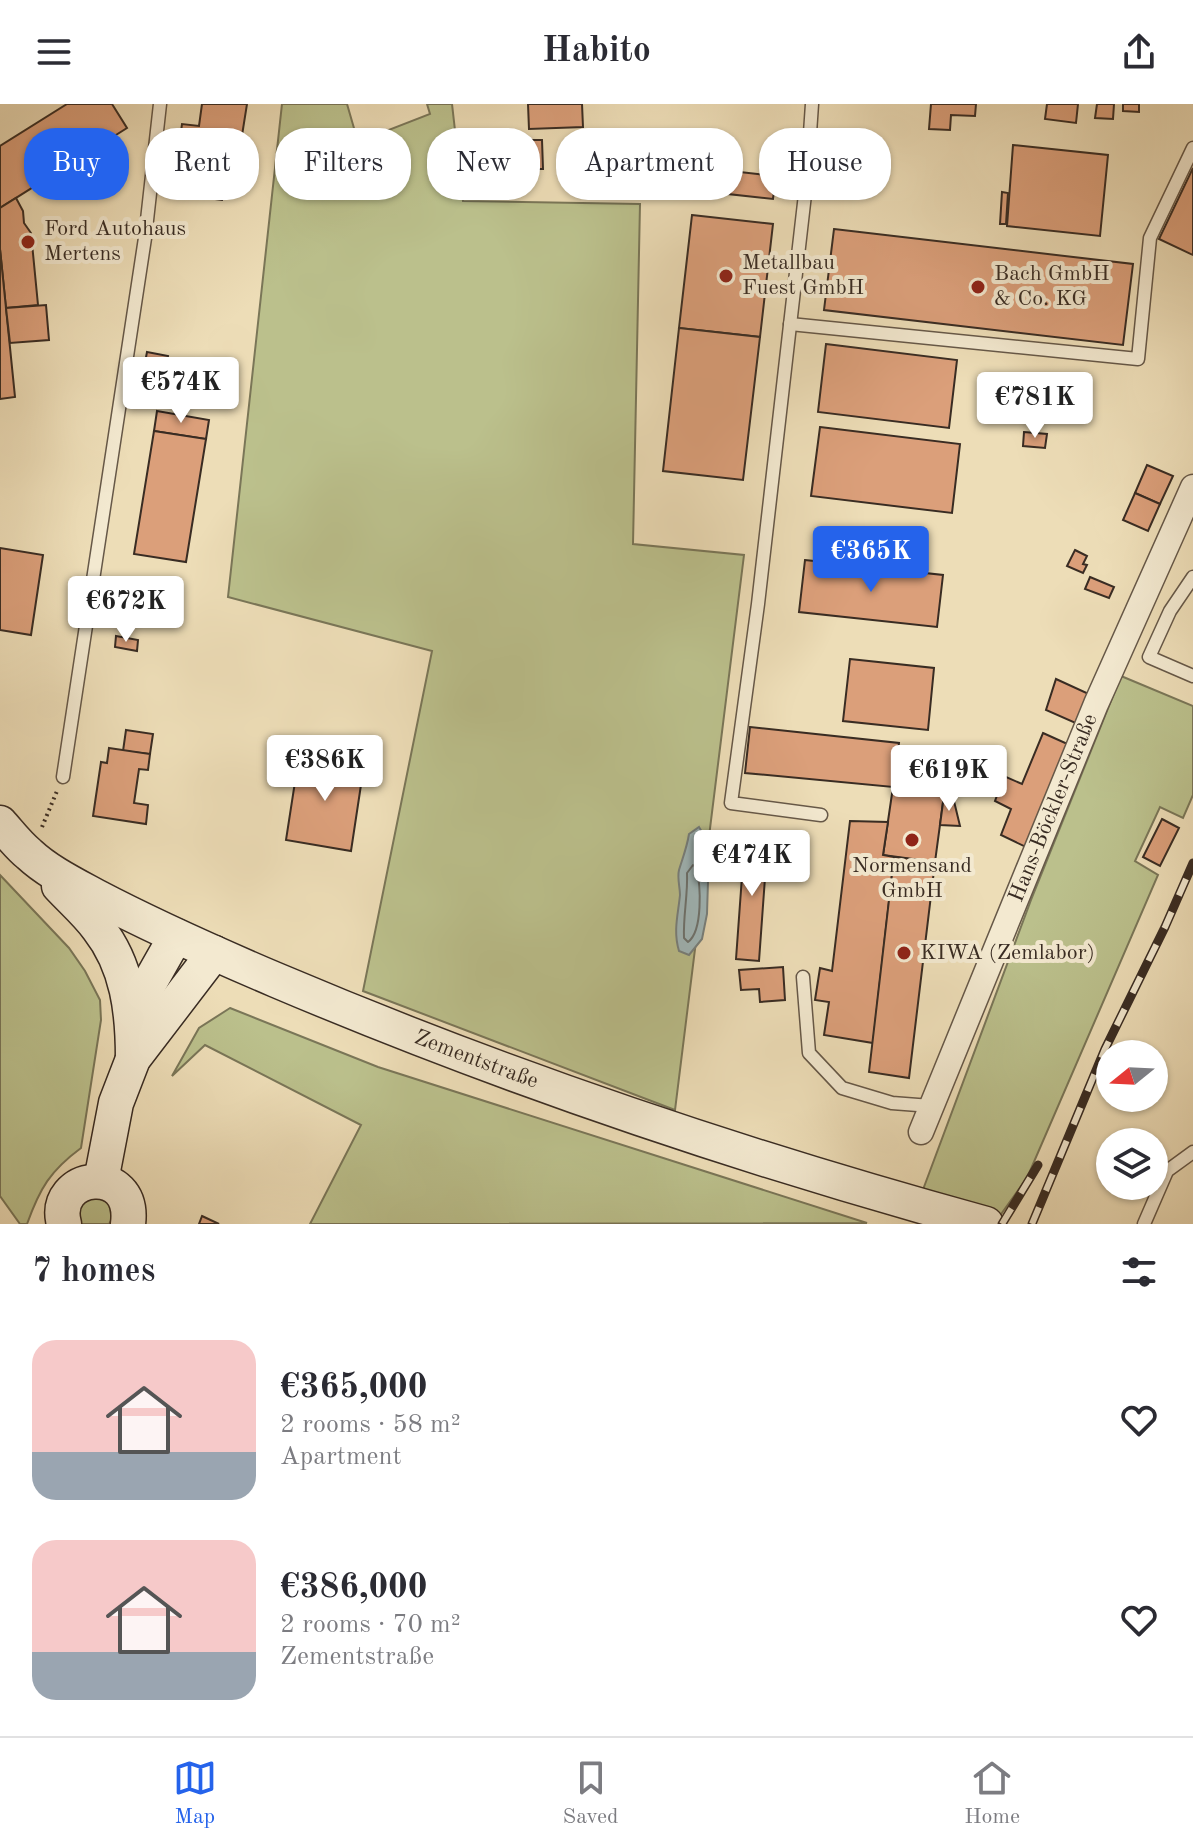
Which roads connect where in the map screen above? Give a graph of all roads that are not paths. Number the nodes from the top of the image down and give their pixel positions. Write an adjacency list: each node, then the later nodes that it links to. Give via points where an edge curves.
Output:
1 (160, 104): 10 (lane, via 145,238)
2 (812, 104): 4 (lane)
3 (1193, 148): 4 (lane, via 1150,238 1138,359)
4 (790, 324): 11 (lane, via 731,803)
5 (1193, 487): 7 (street, Hans-Böckler-Straße)
6 (1193, 577): 8 (lane)
7 (1122, 645): 8 (lane); 19 (street, Hans-Böckler-Straße)
8 (1149, 657): 9 (lane)
9 (1193, 676)
10 (63, 777)
11 (821, 815)
12 (0, 823): 13 (street, Zementstraße)
13 (30, 856): 14 (street, Zementstraße); 17 (street, via 99,929)
14 (176, 936): 15 (street, Zementstraße); 17 (street)
15 (214, 953): 18 (street); 25 (street, Zementstraße, via 420,1039 649,1121)
16 (803, 977): 19 (lane, via 809,1053 842,1088 892,1103)
17 (133, 1012): 18 (street)
18 (133, 1059): 22 (street, via 116,1103)
19 (931, 1106): 20 (street, Hans-Böckler-Straße)
20 (921, 1132)
21 (1193, 1152): 26 (lane, via 1167,1171)
22 (101, 1181): 23 (street, via 72,1190 64,1204); 24 (street, via 125,1197)
23 (64, 1224)
24 (128, 1224)
25 (985, 1224)
26 (1144, 1224)

